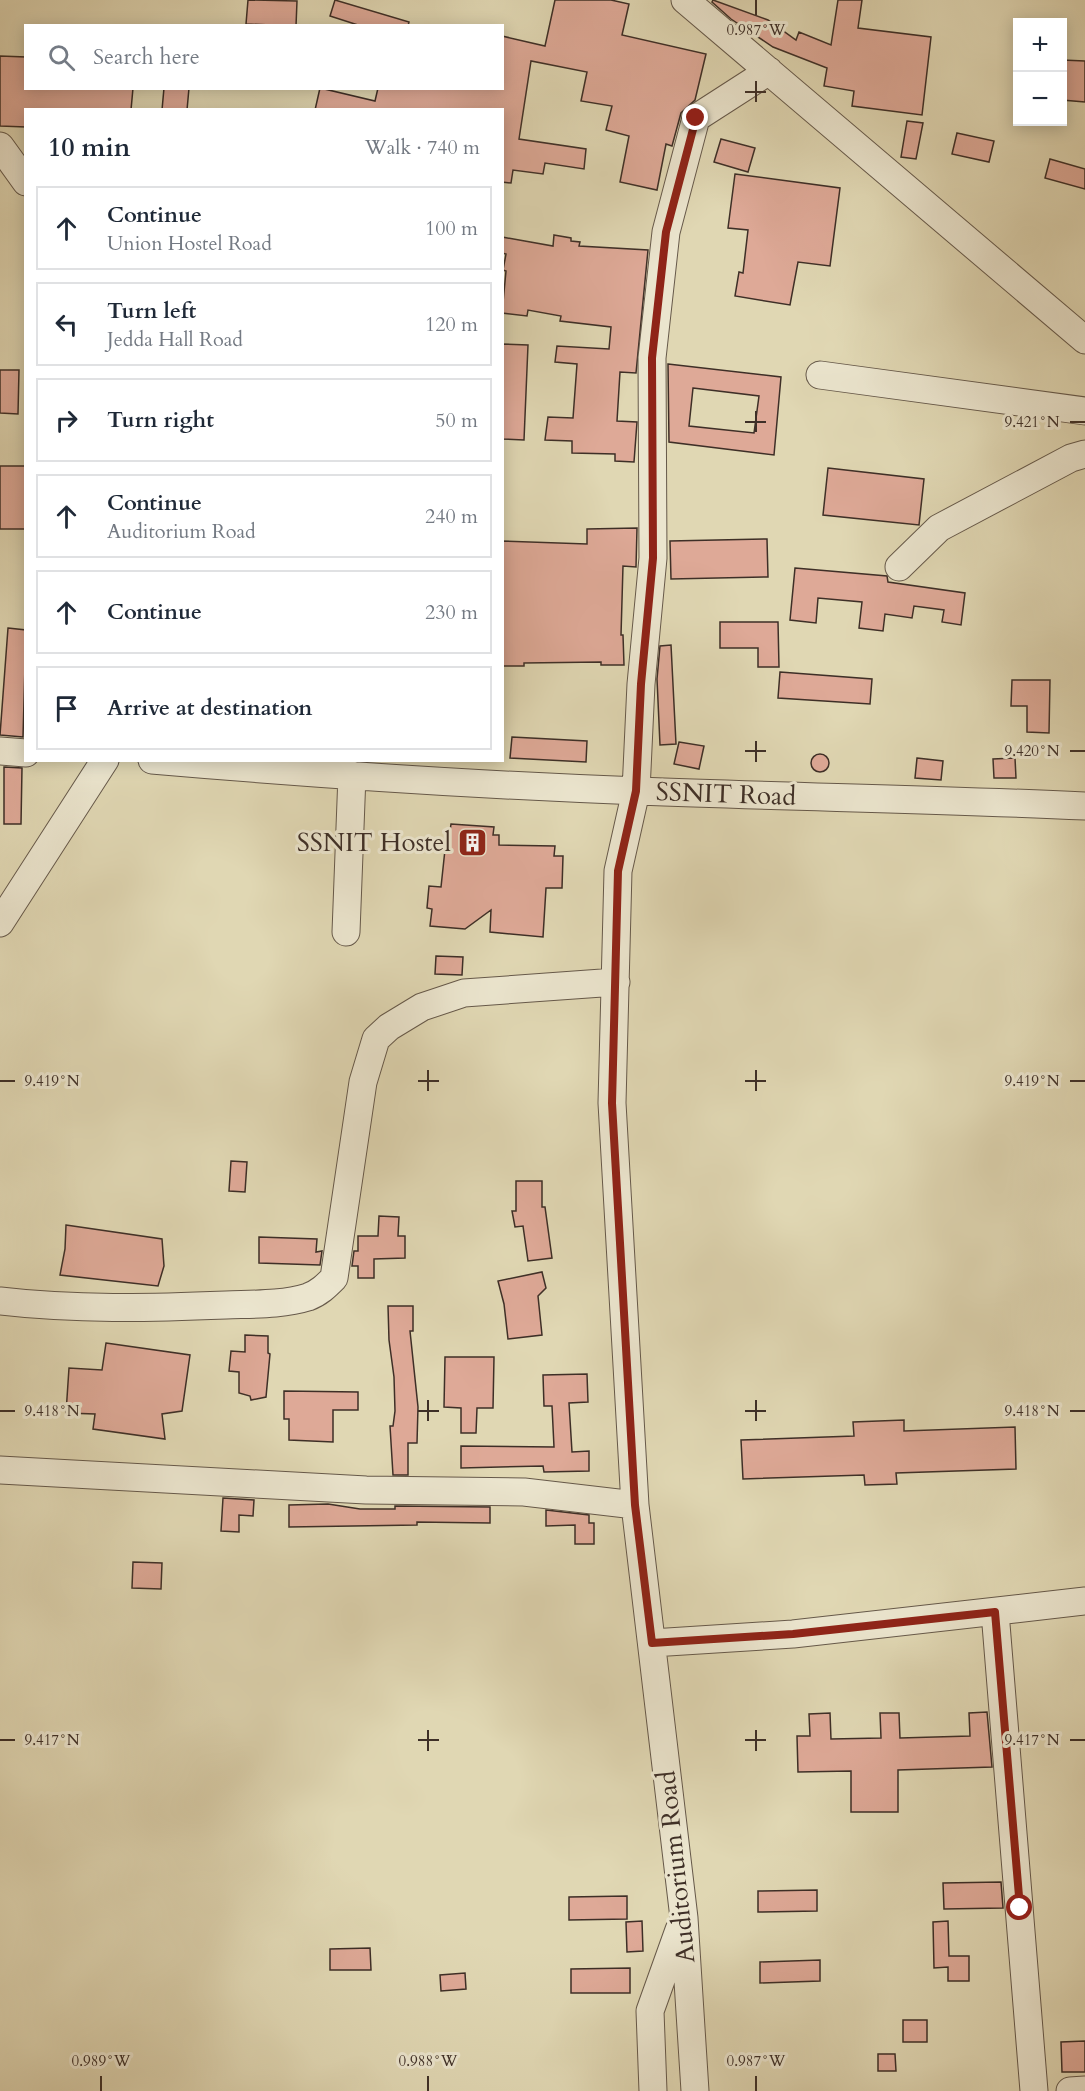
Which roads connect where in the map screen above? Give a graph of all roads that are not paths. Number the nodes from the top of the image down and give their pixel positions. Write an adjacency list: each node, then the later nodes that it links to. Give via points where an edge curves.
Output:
1 (685, 0): 2 (street)
2 (769, 71): 5 (street); 15 (street, via 696,118 666,232 652,358 653,558)
3 (0, 146): 4 (street)
4 (24, 179)
5 (1085, 340)
6 (820, 375): 7 (street)
7 (1085, 411)
8 (1085, 454): 9 (street, via 939,528)
9 (899, 567)
10 (0, 751): 11 (street)
11 (24, 753)
12 (104, 762): 17 (street)
13 (179, 762): 14 (street, SSNIT Road)
14 (352, 775): 15 (street, SSNIT Road); 18 (street)
15 (636, 791): 16 (street, SSNIT Road); 19 (street, via 618,871)
16 (1085, 806)
17 (0, 923)
18 (346, 932)
19 (616, 982): 20 (street, via 464,993 422,1007 376,1039 363,1082 334,1278 322,1290 307,1297 266,1303 198,1306 55,1307); 22 (street, via 612,1103)
20 (0, 1301)
21 (0, 1470): 22 (street, via 355,1490 524,1492)
22 (635, 1505): 25 (street, Auditorium Road)
23 (1085, 1602): 24 (street)
24 (995, 1612): 25 (street, via 793,1634); 30 (street)
25 (652, 1643): 26 (street, Auditorium Road)
26 (684, 1918): 28 (street, via 650,2011); 29 (street, Auditorium Road)
27 (1085, 2090): 31 (street)
28 (653, 2091)
29 (695, 2091)
30 (1034, 2091)
31 (1070, 2091)

